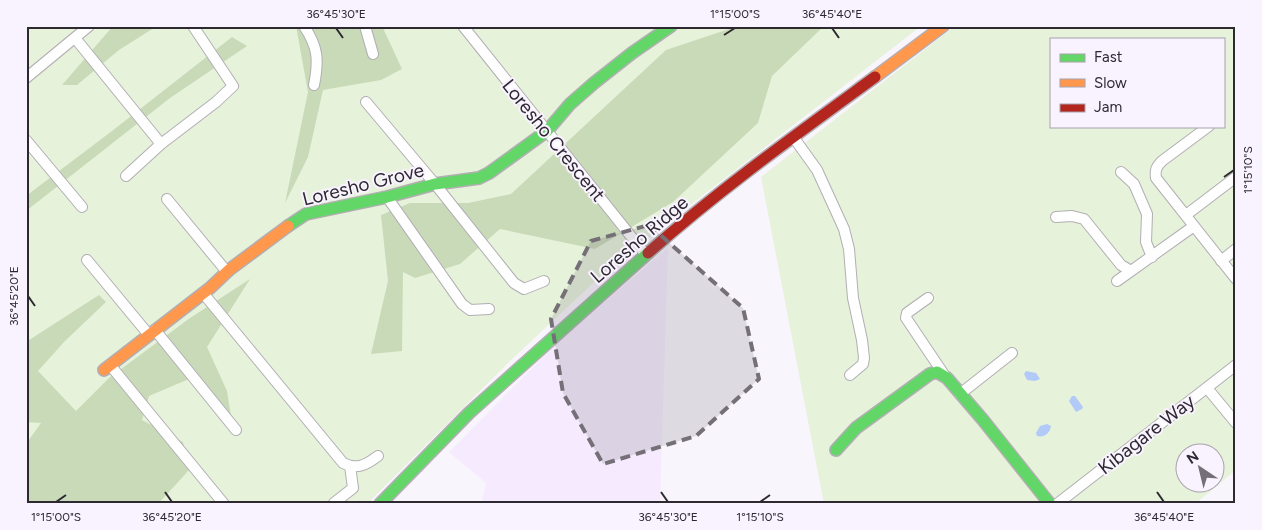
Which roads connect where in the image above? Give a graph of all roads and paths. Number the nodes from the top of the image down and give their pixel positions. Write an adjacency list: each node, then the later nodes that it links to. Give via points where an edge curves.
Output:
1 (89, 26): 8 (street)
2 (193, 26): 17 (street, via 234,86)
3 (304, 26): 11 (street, via 317,50)
4 (365, 26): 9 (street)
5 (463, 26): 14 (street, Loresho Crescent)
6 (671, 26): 14 (street, Loresho Grove, via 594,83)
7 (943, 26): 15 (street, Loresho Ridge)
8 (75, 38): 10 (street); 17 (street)
9 (373, 54)
10 (26, 78)
11 (314, 85)
12 (366, 102): 21 (street)
13 (1206, 128): 25 (street, via 1162,161 1155,170 1156,178)
14 (547, 131): 21 (street, Loresho Grove, via 479,178); 29 (street, Loresho Crescent)
15 (794, 138): 29 (street, Loresho Ridge, via 754,165); 45 (street, via 817,170 844,229 864,358 863,364)
16 (26, 140): 24 (street)
17 (161, 144): 19 (street)
18 (1121, 172): 30 (street, via 1134,184 1146,214 1146,242)
19 (126, 176)
20 (1236, 177): 25 (street)
21 (435, 184): 22 (street, Loresho Grove); 36 (street, via 514,283 524,289)
22 (387, 197): 34 (street, Loresho Grove, via 306,214); 40 (street, via 462,304 470,310)
23 (167, 199): 34 (street)
24 (82, 207)
25 (1186, 215): 27 (street)
26 (1056, 217): 33 (street, via 1084,219 1121,265)
27 (1194, 226): 30 (street); 32 (street)
28 (1236, 249): 32 (street)
29 (646, 255): 56 (street, Loresho Ridge, via 469,413)
30 (1152, 257): 33 (street)
31 (87, 260): 41 (street)
32 (1221, 260): 35 (street)
33 (1132, 271): 37 (street)
34 (227, 272): 38 (street, Loresho Grove)
35 (1236, 279)
36 (544, 281)
37 (1117, 281)
38 (203, 293): 41 (street, Loresho Grove); 53 (street, via 328,445)
39 (928, 298): 46 (street, via 906,318)
40 (489, 309)
41 (152, 332): 44 (street, Loresho Grove); 50 (street)
42 (1012, 353): 48 (street)
43 (1236, 365): 47 (street, Kibagare Way)
44 (107, 367): 55 (street)
45 (850, 375)
46 (946, 376): 48 (street); 51 (street, via 937,372 930,374 856,428)
47 (1207, 388): 49 (street); 58 (street, Kibagare Way)
48 (960, 394): 57 (street)
49 (1236, 423)
50 (236, 430)
51 (836, 450)
52 (378, 456): 53 (street, via 362,466)
53 (350, 466): 54 (street, via 353,488)
54 (334, 503)
55 (224, 504)
56 (380, 504)
57 (1050, 504)
58 (1057, 504)

